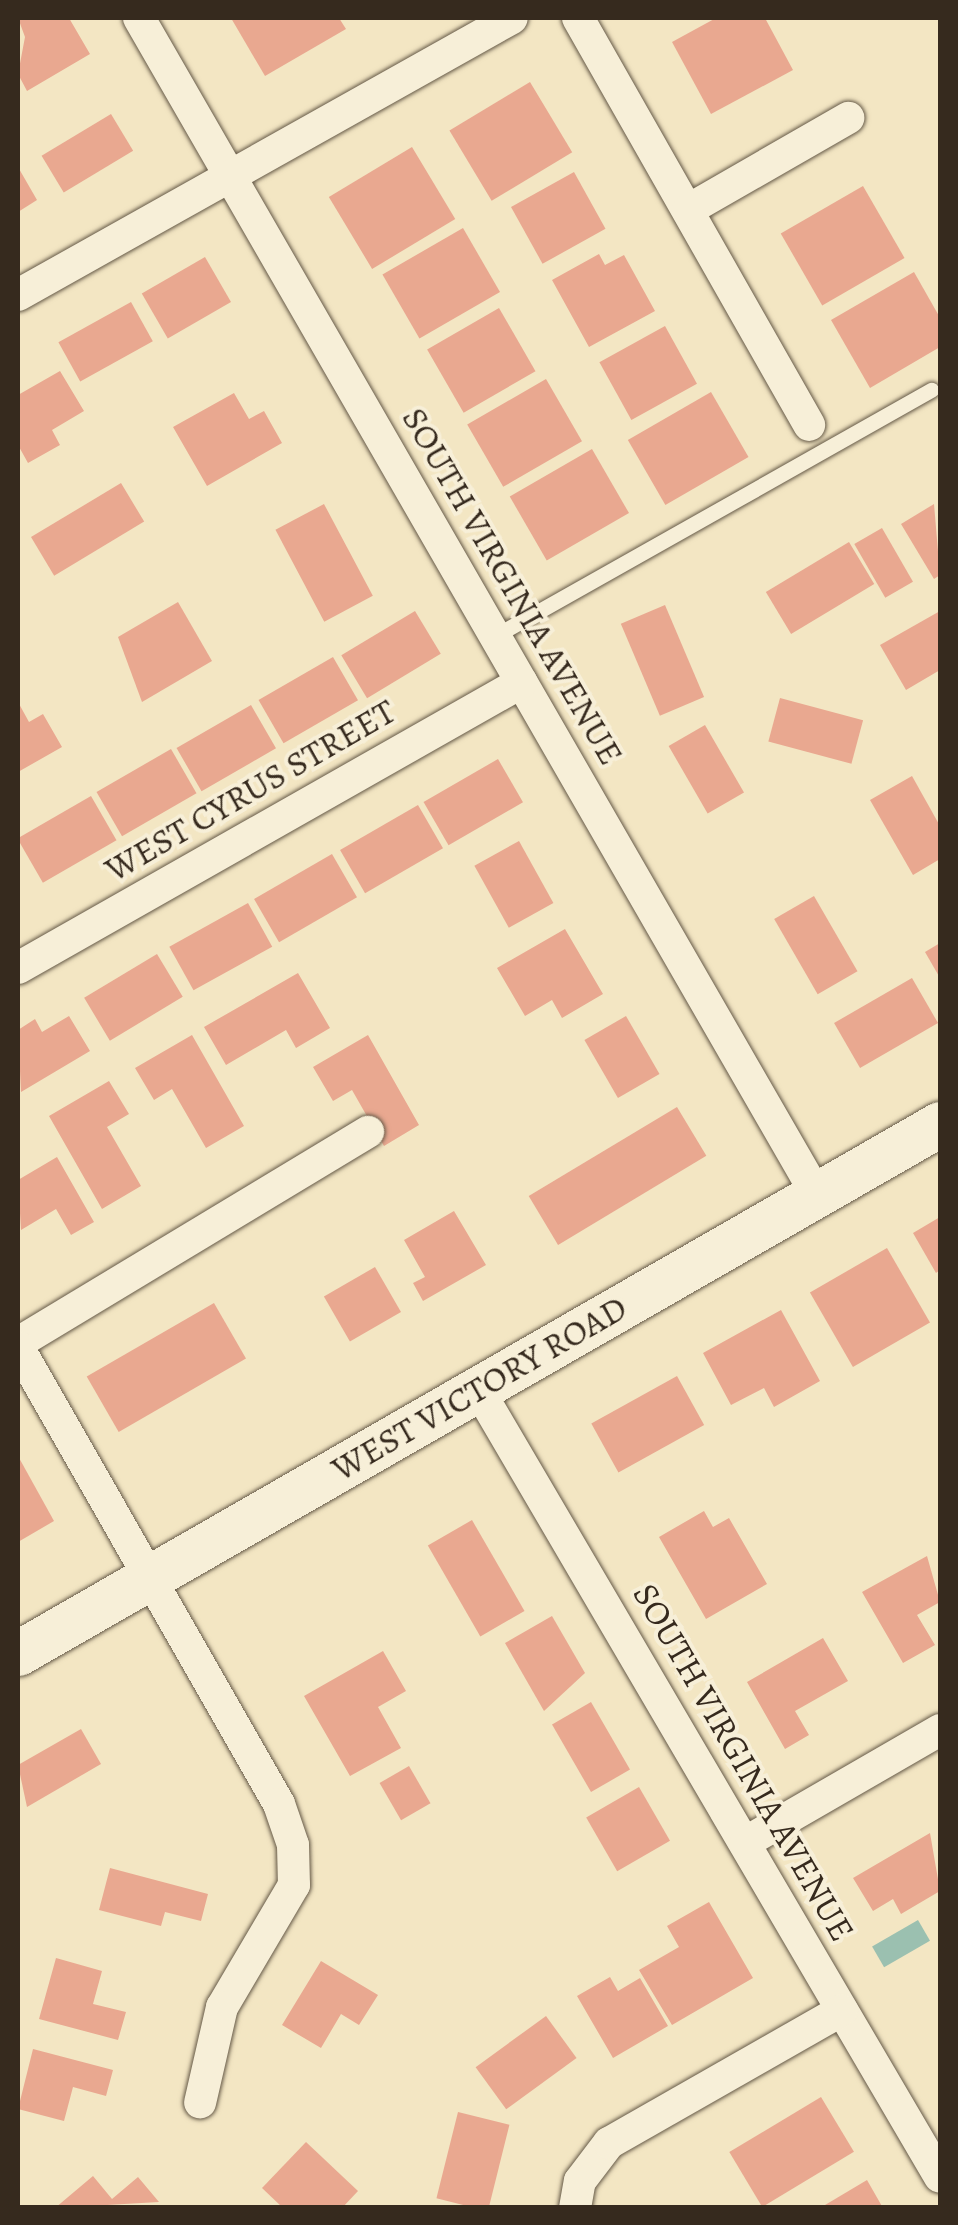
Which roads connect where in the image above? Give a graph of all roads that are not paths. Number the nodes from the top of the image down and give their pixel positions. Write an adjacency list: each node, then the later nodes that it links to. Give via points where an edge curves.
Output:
1 (139, 18): 5 (street, SOUTH VIRGINIA AVENUE)
2 (512, 18): 5 (street)
3 (578, 18): 6 (street)
4 (848, 118): 6 (street)
5 (229, 174): 7 (street); 10 (street, SOUTH VIRGINIA AVENUE)
6 (688, 210): 9 (street)
7 (18, 295)
8 (931, 390): 10 (lane)
9 (808, 425)
10 (495, 636): 11 (street, SOUTH VIRGINIA AVENUE)
11 (522, 682): 12 (street, WEST CYRUS STREET); 15 (street, SOUTH VIRGINIA AVENUE)
12 (18, 968)
13 (940, 1124): 15 (street, WEST VICTORY ROAD)
14 (368, 1132): 16 (street)
15 (817, 1195): 17 (street, WEST VICTORY ROAD)
16 (18, 1345): 18 (street)
17 (478, 1389): 18 (street, WEST VICTORY ROAD); 21 (street, SOUTH VIRGINIA AVENUE)
18 (148, 1578): 19 (street, WEST VICTORY ROAD); 23 (street, via 280,1804 293,1844 294,1885 222,2007)
19 (18, 1653)
20 (940, 1730): 21 (street)
21 (746, 1842): 22 (street, SOUTH VIRGINIA AVENUE)
22 (842, 2010): 24 (street, SOUTH VIRGINIA AVENUE); 25 (street, via 610,2143 580,2181)
23 (200, 2104)
24 (940, 2177)
25 (575, 2208)

